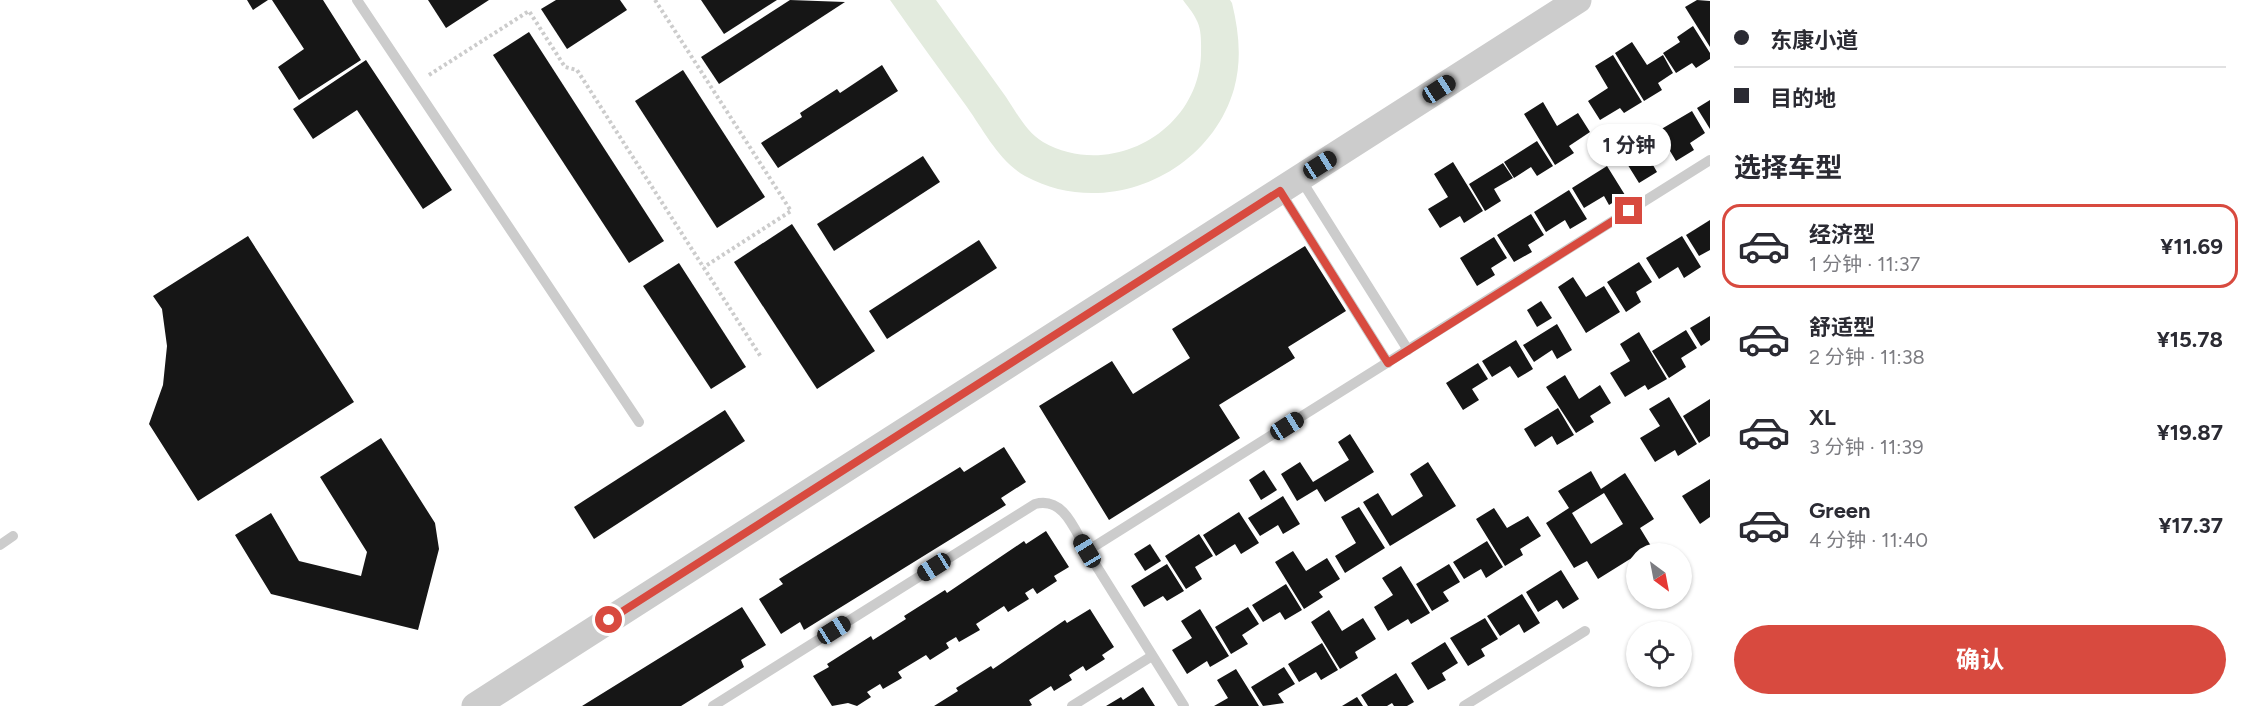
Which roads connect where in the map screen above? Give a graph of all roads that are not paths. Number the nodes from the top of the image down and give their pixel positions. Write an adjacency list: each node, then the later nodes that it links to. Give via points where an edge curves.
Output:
1 (357, 0): 7 (lane)
2 (1578, 0): 4 (street)
3 (1710, 160): 5 (lane)
4 (1290, 184): 5 (lane); 6 (lane); 13 (street)
5 (1408, 350): 6 (lane)
6 (1388, 363): 10 (lane)
7 (639, 422)
8 (13, 536): 9 (lane)
9 (0, 545)
10 (1087, 551): 12 (lane); 14 (lane, via 1062,510 1051,502 1035,504)
11 (1585, 631): 17 (lane)
12 (1152, 656): 15 (lane); 16 (lane)
13 (475, 706)
14 (713, 706)
15 (1072, 706)
16 (1184, 706)
17 (1464, 706)

